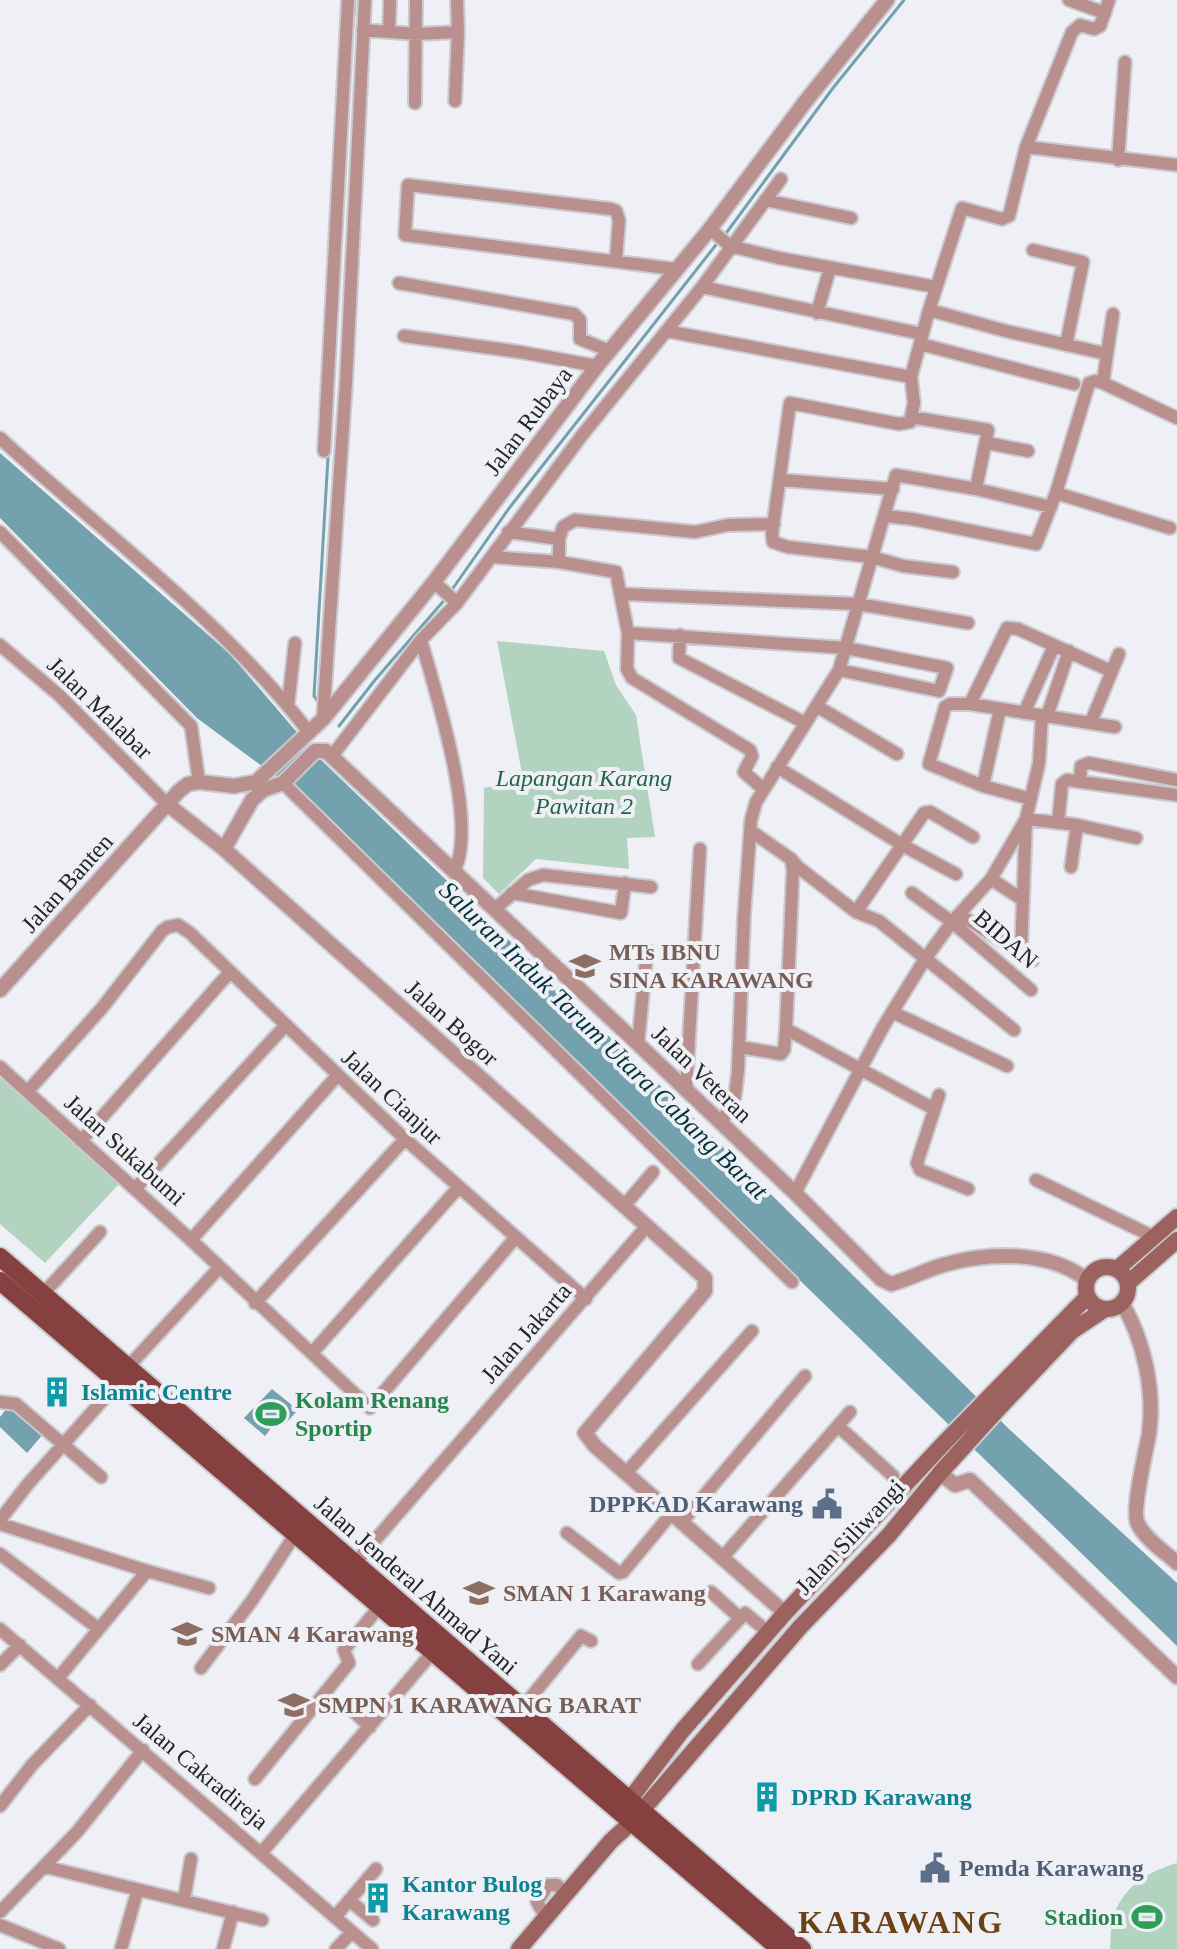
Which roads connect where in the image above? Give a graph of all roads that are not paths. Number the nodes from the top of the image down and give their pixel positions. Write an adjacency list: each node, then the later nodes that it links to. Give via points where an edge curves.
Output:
1 (348, 0): 49 (street)
2 (365, 0): 9 (street)
3 (390, 0): 10 (street)
4 (416, 0): 12 (street)
5 (457, 0): 11 (street)
6 (887, 0): 23 (street, Jalan Rubaya)
7 (1069, 0): 8 (street)
8 (1107, 6): 16 (street, via 1100,26 1080,25 1072,32)
9 (363, 30): 10 (street); 88 (street)
10 (389, 32): 12 (street)
11 (458, 32): 12 (street); 14 (street)
12 (416, 34): 15 (street)
13 (1125, 62): 18 (street)
14 (455, 101)
15 (415, 103)
16 (1026, 147): 18 (street); 31 (street, via 1009,216 1002,219 962,208)
17 (1177, 149): 19 (street)
18 (1118, 160): 19 (street)
19 (1175, 165)
20 (781, 179): 21 (street)
21 (765, 200): 22 (street); 24 (street)
22 (851, 218)
23 (712, 231): 24 (street); 28 (street, Jalan Rubaya)
24 (729, 244): 27 (street); 30 (street)
25 (1033, 250): 38 (street, via 1083,262)
26 (616, 260): 26 (street, via 619,220 611,209 408,185 405,235); 28 (street)
27 (830, 268): 31 (street); 33 (street)
28 (675, 269): 39 (street, Jalan Rubaya)
29 (399, 283): 39 (street, via 574,314 580,320 580,339)
30 (702, 287): 33 (street); 35 (street)
31 (936, 287): 32 (street)
32 (929, 310): 37 (street); 38 (street)
33 (817, 313): 37 (street)
34 (1113, 314): 40 (street)
35 (666, 331): 42 (street); 60 (street)
36 (404, 336): 41 (street)
37 (921, 339): 42 (street); 44 (street)
38 (1066, 345): 40 (street)
39 (610, 351): 41 (street, Jalan Rubaya)
40 (1107, 354): 43 (street)
41 (597, 366): 66 (street, Jalan Rubaya)
42 (911, 377): 45 (street)
43 (1103, 383): 46 (street); 54 (street, via 1089,383)
44 (1074, 384)
45 (911, 417): 48 (street, via 988,430); 51 (street, via 899,424 790,403)
46 (1177, 418)
47 (0, 438): 83 (street, via 208,623)
48 (987, 443): 50 (street); 53 (street)
49 (324, 451)
50 (1028, 451)
51 (781, 480): 52 (street); 57 (street)
52 (893, 489): 53 (street, via 896,475); 56 (street)
53 (976, 489): 55 (street)
54 (1056, 493): 55 (street); 58 (street)
55 (1051, 507): 56 (street, via 1039,542 1033,544)
56 (885, 516): 63 (street)
57 (774, 524): 61 (street, via 695,532 575,520 563,527); 63 (street, via 773,542 779,545)
58 (1170, 528)
59 (0, 532): 98 (street, via 191,726)
60 (508, 532): 61 (street); 62 (street)
61 (559, 539): 64 (street)
62 (492, 557): 64 (street); 68 (street)
63 (872, 557): 65 (street); 69 (street)
64 (559, 562): 67 (street, via 616,572)
65 (953, 572)
66 (437, 585): 68 (street); 88 (street, Jalan Rubaya)
67 (622, 594): 69 (street); 71 (street)
68 (456, 601): 73 (street)
69 (858, 604): 70 (street); 77 (street)
70 (968, 623)
71 (628, 633): 72 (street); 101 (street, via 627,669 632,678 750,750 744,772)
72 (680, 635): 77 (street); 90 (street, via 679,658)
73 (421, 640): 94 (street); 116 (street, via 455,775 462,840)
74 (295, 643): 83 (street)
75 (0, 645): 104 (street, Jalan Malabar, via 60,696)
76 (1054, 646): 78 (street); 82 (street, via 1007,628); 86 (street)
77 (846, 648): 80 (street); 80 (street, via 947,668 939,691)
78 (1069, 651): 81 (street); 87 (street)
79 (1119, 654): 81 (street)
80 (839, 670): 84 (street)
81 (1111, 671): 89 (street)
82 (970, 704): 85 (street); 100 (street, via 945,707 928,762)
83 (288, 705): 92 (street)
84 (818, 707): 90 (street); 93 (street)
85 (1000, 709): 86 (street); 100 (street)
86 (1024, 713): 87 (street)
87 (1045, 716): 89 (street); 103 (street)
88 (323, 719): 92 (street, Jalan Rubaya)
89 (1091, 722): 91 (street)
90 (805, 723): 95 (street)
91 (1115, 727)
92 (305, 734): 98 (street, Jalan Rubaya, via 256,782)
93 (897, 754)
94 (332, 756): 99 (street, via 315,751); 116 (street, Jalan Veteran)
95 (777, 767): 101 (street); 111 (street)
96 (1177, 780): 97 (street, via 1086,763)
97 (1080, 781): 102 (street); 106 (street, via 1062,784)
98 (199, 782): 104 (street, via 188,784)
99 (283, 783): 112 (street, via 252,800); 170 (street)
100 (983, 786): 103 (street)
101 (762, 788): 108 (street)
102 (1177, 795)
103 (1031, 799): 105 (street)
104 (167, 804): 112 (street, Jalan Bogor); 132 (street, Jalan Banten)
105 (1026, 819): 106 (street); 118 (street); 123 (street)
106 (1058, 823): 107 (street)
107 (1077, 825): 110 (street); 115 (street)
108 (751, 831): 114 (street); 139 (street)
109 (973, 837): 111 (street, via 927,812)
110 (1136, 838)
111 (904, 846): 117 (street); 125 (street)
112 (224, 849): 157 (street, Jalan Bogor)
113 (700, 849): 145 (street)
114 (791, 859): 125 (street); 136 (street)
115 (1071, 867)
116 (454, 871): 124 (street, Jalan Veteran)
117 (956, 874)
118 (991, 879): 123 (street); 126 (street)
119 (625, 883): 120 (street); 121 (street, via 543,875); 121 (street, via 621,913)
120 (651, 887)
121 (512, 893): 124 (street)
122 (912, 893): 126 (street)
123 (1023, 900): 128 (street)
124 (496, 908): 138 (street, Jalan Veteran)
125 (856, 912): 129 (street, via 879,921)
126 (956, 918): 128 (street); 129 (street); 133 (street, BIDAN)
127 (647, 950): 138 (street)
128 (1021, 952): 130 (street)
129 (925, 959): 134 (street); 137 (street)
130 (1033, 960)
131 (230, 972): 135 (street, Jalan Cianjur); 144 (street, Jalan Cianjur, via 190,933 173,925); 150 (street)
132 (0, 990)
133 (1031, 990)
134 (892, 1012): 140 (street); 142 (street)
135 (285, 1026): 143 (street, Jalan Cianjur); 154 (street)
136 (786, 1029): 139 (street, via 781,1054); 142 (street)
137 (1014, 1030)
138 (638, 1044): 145 (street, Jalan Veteran)
139 (740, 1047): 148 (street, via 735,1096)
140 (1007, 1066)
141 (0, 1067): 144 (street, Jalan Sukabumi)
142 (861, 1068): 147 (street); 156 (street)
143 (337, 1076): 149 (street, Jalan Cianjur); 163 (street)
144 (28, 1091): 150 (street, Jalan Sukabumi)
145 (686, 1091): 148 (street, Jalan Veteran)
146 (939, 1095): 147 (street)
147 (934, 1109): 155 (street, via 917,1163 920,1170)
148 (721, 1124): 156 (street, Jalan Veteran)
149 (405, 1139): 153 (street, Jalan Cianjur); 175 (street)
150 (81, 1141): 154 (street, Jalan Sukabumi)
151 (653, 1172): 157 (street)
152 (1036, 1180): 162 (street)
153 (458, 1188): 161 (street, Jalan Cianjur); 179 (street)
154 (135, 1189): 163 (street, Jalan Sukabumi)
155 (968, 1189)
156 (795, 1193): 168 (street, Jalan Veteran, via 888,1283 943,1265 1007,1256 1068,1268)
157 (624, 1206): 159 (street, Jalan Bogor)
158 (1177, 1217): 162 (main road)
159 (647, 1226): 174 (street, Jalan Jakarta); 188 (street, Jalan Bogor, via 705,1278 705,1291 585,1433)
160 (100, 1232): 172 (street)
161 (516, 1237): 174 (street, Jalan Cianjur); 179 (street, Jalan Sukabumi, via 370,1408)
162 (1154, 1237): 167 (main road)
163 (191, 1240): 166 (street, Jalan Sukabumi)
164 (1177, 1240): 171 (main road)
165 (0, 1257): 172 (main road, Jalan Jenderal Ahmad Yani)
166 (219, 1268): 175 (street, Jalan Sukabumi); 180 (street)
167 (1117, 1269): 168 (main road, via 1100,1268); 171 (main road)
168 (1087, 1280): 173 (main road)
169 (0, 1281): 180 (main road, Jalan Jenderal Ahmad Yani)
170 (792, 1282)
171 (1128, 1283): 176 (main road)
172 (43, 1294): 180 (main road, Jalan Jenderal Ahmad Yani)
173 (1087, 1297): 177 (main road); 183 (main road, Jalan Siliwangi)
174 (586, 1299): 201 (street, Jalan Jakarta)
175 (255, 1303): 179 (street, Jalan Sukabumi)
176 (1122, 1303): 177 (main road); 200 (street, via 1142,1352 1150,1400 1135,1518)
177 (1105, 1309): 183 (main road, Jalan Siliwangi, via 1072,1331)
178 (752, 1331): 188 (street)
179 (312, 1353)
180 (122, 1375): 186 (street); 195 (main road, Jalan Jenderal Ahmad Yani); 201 (main road, Jalan Jenderal Ahmad Yani)
181 (805, 1376): 192 (street)
182 (0, 1402): 186 (street, via 16,1404)
183 (995, 1402): 187 (main road, Jalan Siliwangi)
184 (850, 1412): 185 (street)
185 (838, 1426): 190 (street); 199 (street)
186 (64, 1446): 191 (street); 194 (street)
187 (952, 1447): 189 (main road, Jalan Siliwangi); 193 (main road, Jalan Siliwangi)
188 (626, 1473): 192 (street)
189 (940, 1473): 197 (main road, Jalan Siliwangi); 220 (street, via 955,1485 970,1480)
190 (893, 1476)
191 (101, 1477)
192 (676, 1518): 196 (street, via 619,1573); 199 (street)
193 (873, 1520): 197 (main road); 206 (main road, Jalan Siliwangi)
194 (0, 1522): 202 (street)
195 (296, 1533): 201 (main road, Jalan Jenderal Ahmad Yani); 218 (street)
196 (567, 1533)
197 (889, 1535): 225 (main road, Jalan Siliwangi)
198 (0, 1554): 209 (street)
199 (722, 1558): 206 (street)
200 (1177, 1563)
201 (349, 1570): 205 (main road, Jalan Jenderal Ahmad Yani); 223 (main road, Jalan Jenderal Ahmad Yani)
202 (147, 1571): 203 (street); 209 (street)
203 (209, 1588)
204 (711, 1592): 207 (street)
205 (379, 1607): 213 (main road, Jalan Jenderal Ahmad Yani); 228 (street, via 344,1650 349,1663)
206 (785, 1613): 210 (main road, Jalan Siliwangi)
207 (740, 1618): 210 (street, via 748,1613); 216 (street)
208 (0, 1629): 212 (street, Jalan Cakradireja)
209 (99, 1629): 219 (street)
210 (769, 1633): 221 (main road, Jalan Siliwangi)
211 (591, 1641): 214 (street, via 583,1635)
212 (20, 1645): 217 (street); 219 (street, Jalan Cakradireja)
213 (432, 1653): 226 (street); 230 (main road, Jalan Jenderal Ahmad Yani)
214 (568, 1653): 215 (street); 223 (street, via 544,1690)
215 (580, 1664)
216 (698, 1664)
217 (0, 1665)
218 (201, 1668)
219 (59, 1677): 222 (street, Jalan Cakradireja)
220 (1177, 1677)
221 (709, 1701): 225 (main road); 230 (main road, Jalan Siliwangi)
222 (90, 1705): 227 (street, Jalan Cakradireja); 229 (street)
223 (522, 1708): 230 (main road, Jalan Jenderal Ahmad Yani)
224 (351, 1709): 226 (street)
225 (726, 1713): 230 (main road, Jalan Siliwangi)
226 (370, 1727): 231 (street)
227 (143, 1750): 231 (street, Jalan Cakradireja); 233 (street)
228 (255, 1779)
229 (0, 1806)
230 (631, 1811): 236 (main road); 253 (main road, Jalan Jenderal Ahmad Yani); 254 (main road, Jalan Jenderal Ahmad Yani)
231 (262, 1852): 242 (street, Jalan Cakradireja)
232 (191, 1859): 237 (street)
233 (46, 1867): 235 (street); 240 (street)
234 (376, 1869): 238 (street)
235 (137, 1892): 237 (street); 248 (street)
236 (566, 1894): 239 (street, via 557,1885 548,1885 537,1902); 252 (main road)
237 (184, 1900): 241 (street)
238 (349, 1900): 242 (street); 244 (street)
239 (541, 1909)
240 (0, 1912)
241 (233, 1912): 243 (street); 249 (street)
242 (335, 1917): 246 (street, Jalan Cakradireja)
243 (262, 1920)
244 (373, 1920)
245 (0, 1925): 247 (street)
246 (352, 1932): 250 (street); 251 (street, Jalan Cakradireja)
247 (59, 1949)
248 (121, 1949)
249 (223, 1949)
250 (336, 1949)
251 (372, 1949)
252 (519, 1949)
253 (780, 1949)
254 (802, 1949)

